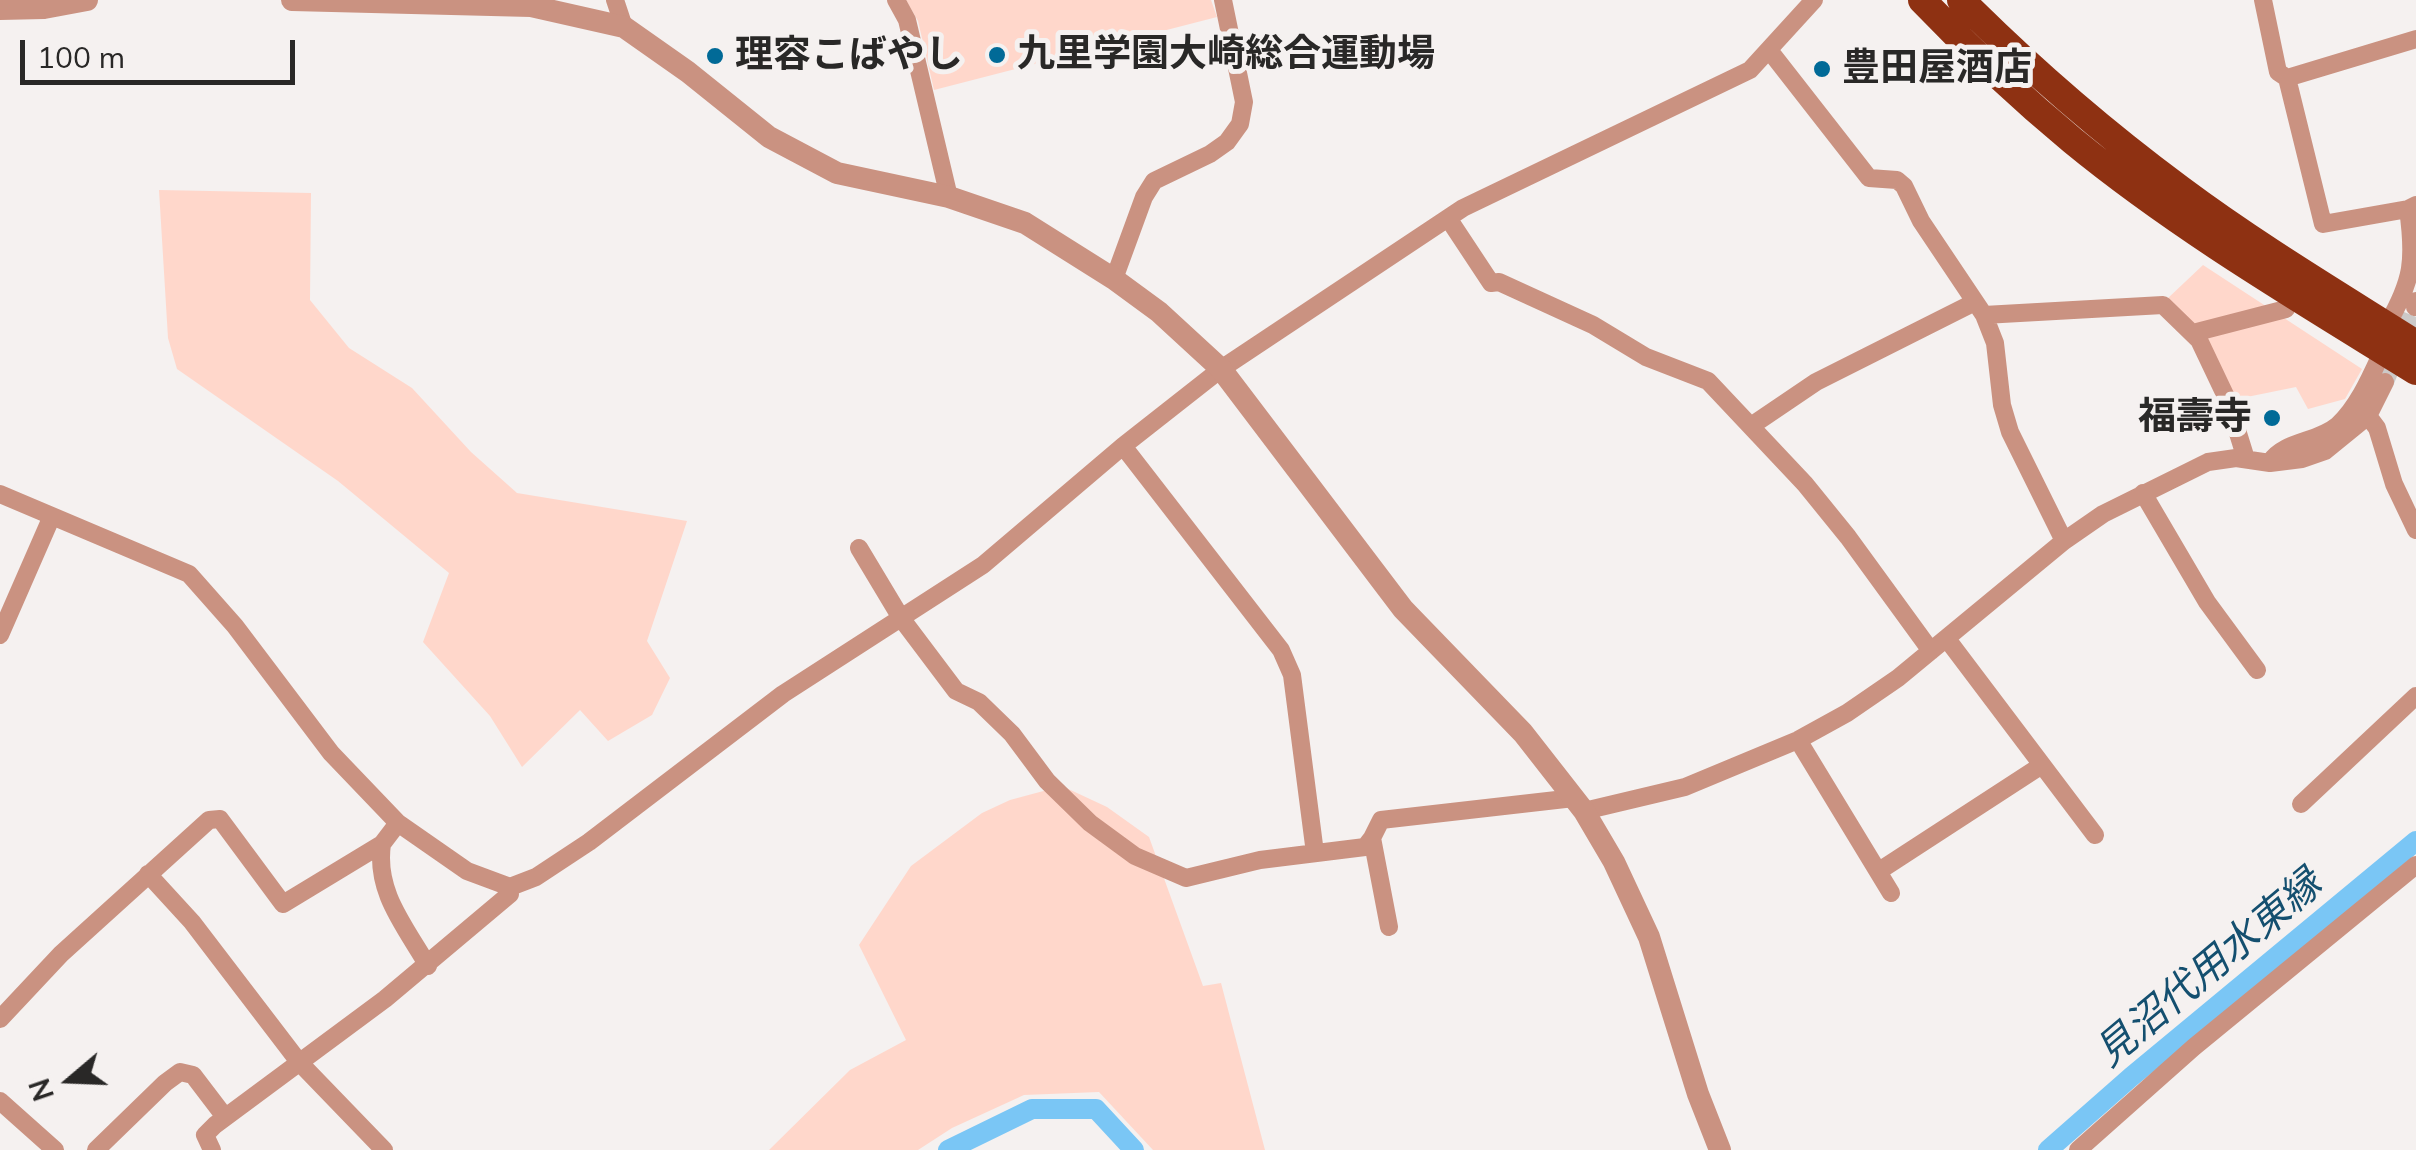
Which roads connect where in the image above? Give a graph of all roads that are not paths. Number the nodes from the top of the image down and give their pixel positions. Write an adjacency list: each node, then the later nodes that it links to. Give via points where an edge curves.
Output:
1 (87, 0): 10 (street)
2 (292, 0): 11 (street, via 531,6)
3 (615, 0): 11 (street)
4 (896, 0): 15 (street, via 907,20)
5 (1223, 0): 18 (street, via 1244,102 1240,124 1210,154 1154,181)
6 (1814, 0): 13 (street)
7 (1922, 0): 22 (highway, via 2075,142 2163,208)
8 (1961, 0): 22 (highway, via 2181,190)
9 (2262, 0): 14 (street, via 2278,72)
10 (0, 9)
11 (624, 27): 15 (street, via 769,137 837,173)
12 (2416, 39): 14 (street)
13 (1769, 50): 17 (street, via 1750,70); 19 (street, via 1869,178 1904,186)
14 (2287, 78): 16 (street, via 2323,224)
15 (949, 197): 18 (street, via 1024,223)
16 (2412, 207): 22 (street, via 2410,275)
17 (1448, 218): 24 (street); 28 (street, via 1491,284 1499,282 1646,357 1708,380)
18 (1114, 279): 24 (street)
19 (1980, 309): 21 (street, via 2163,305); 28 (street, via 1816,382); 36 (street, via 1995,343 2010,432)
20 (2286, 309): 21 (street)
21 (2192, 334): 30 (street, via 2228,401)
22 (2385, 338): 23 (highway); 25 (highway); 31 (street, via 2359,399 2337,426 2278,451)
23 (2416, 344)
24 (1221, 369): 29 (street); 47 (street, via 1404,610 1523,733)
25 (2416, 372)
26 (2384, 382): 27 (street)
27 (2368, 416): 31 (street, via 2325,451); 35 (street)
28 (1751, 426): 41 (street, via 1848,537)
29 (1123, 446): 38 (street, via 982,565); 52 (street, via 1281,650 1292,675)
30 (2246, 459): 31 (street); 32 (street, via 2208,462)
31 (2270, 463)
32 (2143, 493): 36 (street); 42 (street, via 2207,602)
33 (0, 494): 34 (street)
34 (52, 516): 39 (street); 48 (street, via 189,574 331,754)
35 (2416, 530)
36 (2064, 541): 40 (street)
37 (858, 548): 38 (street)
38 (902, 618): 52 (street, via 956,691 979,702 1090,823 1135,856 1186,878); 56 (street, via 783,694 589,842 536,878)
39 (0, 635)
40 (1947, 639): 41 (street); 45 (street)
41 (1931, 652): 44 (street)
42 (2257, 670)
43 (2416, 696): 46 (street)
44 (1798, 740): 47 (street, via 1685,787); 54 (street)
45 (2042, 764): 49 (street); 54 (street)
46 (2301, 804)
47 (1579, 805): 50 (street, via 1381,820); 68 (street, via 1650,937)
48 (398, 822): 51 (street); 56 (street, via 467,871)
49 (2095, 835)
50 (1372, 838): 52 (street, via 1365,846); 58 (street)
51 (382, 844): 55 (street, via 283,904 220,819 209,820); 59 (street, via 384,892)
52 (1315, 853)
53 (2416, 865): 69 (street)
54 (1878, 872): 57 (street)
55 (148, 874): 60 (street); 61 (street)
56 (510, 887): 59 (street, via 510,894)
57 (1891, 892)
58 (1389, 927)
59 (428, 966): 61 (street)
60 (2, 1015)
61 (299, 1062): 63 (street); 67 (street)
62 (0, 1101): 64 (street)
63 (226, 1117): 65 (street, via 193,1074 180,1072); 66 (street, via 205,1135)
64 (55, 1150)
65 (96, 1150)
66 (212, 1150)
67 (384, 1150)
68 (1720, 1150)
69 (2078, 1150)

